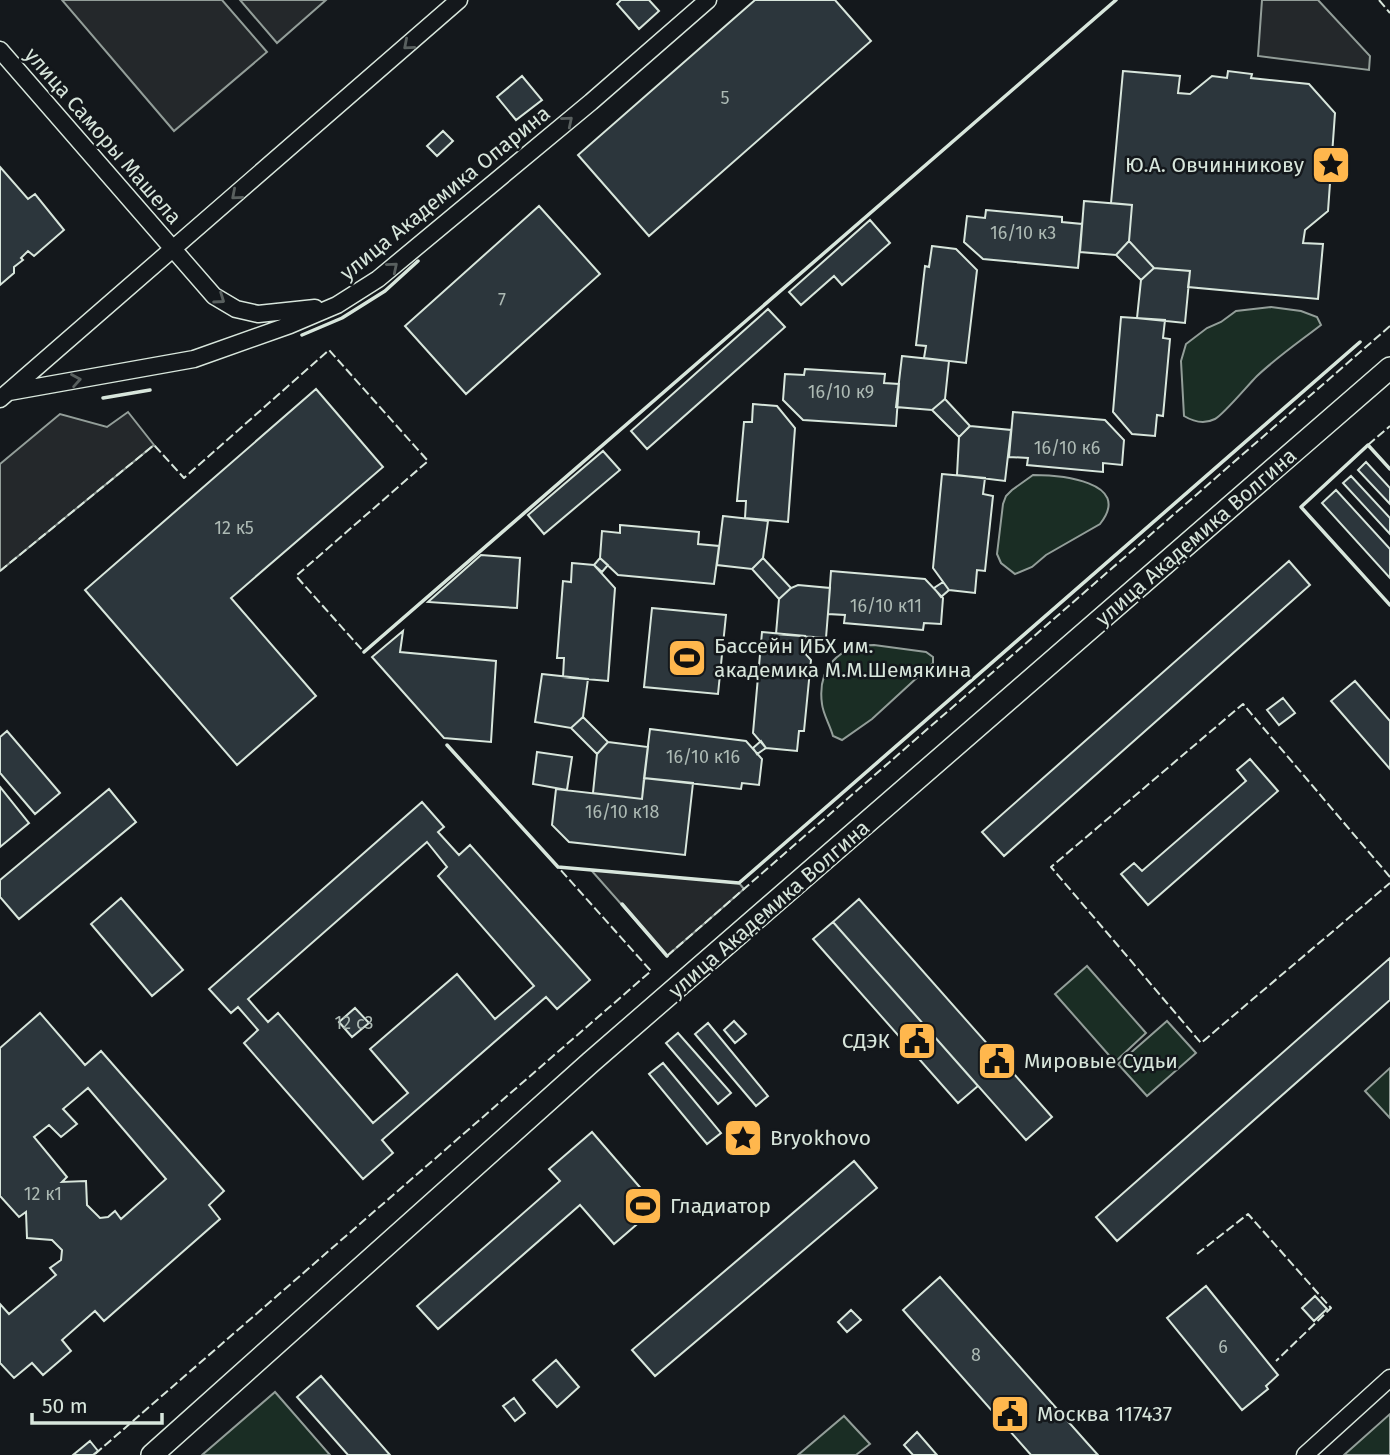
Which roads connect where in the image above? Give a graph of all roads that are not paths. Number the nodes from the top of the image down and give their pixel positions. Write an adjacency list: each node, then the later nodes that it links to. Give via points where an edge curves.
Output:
1 (459, 0): 4 (street, улица Академика Опарина, one-way to 4)
2 (708, 0): 5 (street, улица Академика Опарина, one-way to 2, via 378,279)
3 (0, 50): 4 (street, улица Саморы Машела)
4 (174, 249): 5 (street, улица Саморы Машела, one-way to 5, via 214,296 236,309 258,314); 7 (street, улица Академика Опарина)
5 (337, 305): 7 (street, улица Академика Опарина, one-way to 5, via 194,359)
6 (1390, 368): 9 (street, улица Академика Волгина, via 592,1062)
7 (4, 395)
8 (1390, 1378): 10 (street)
9 (152, 1455)
10 (1305, 1455)

